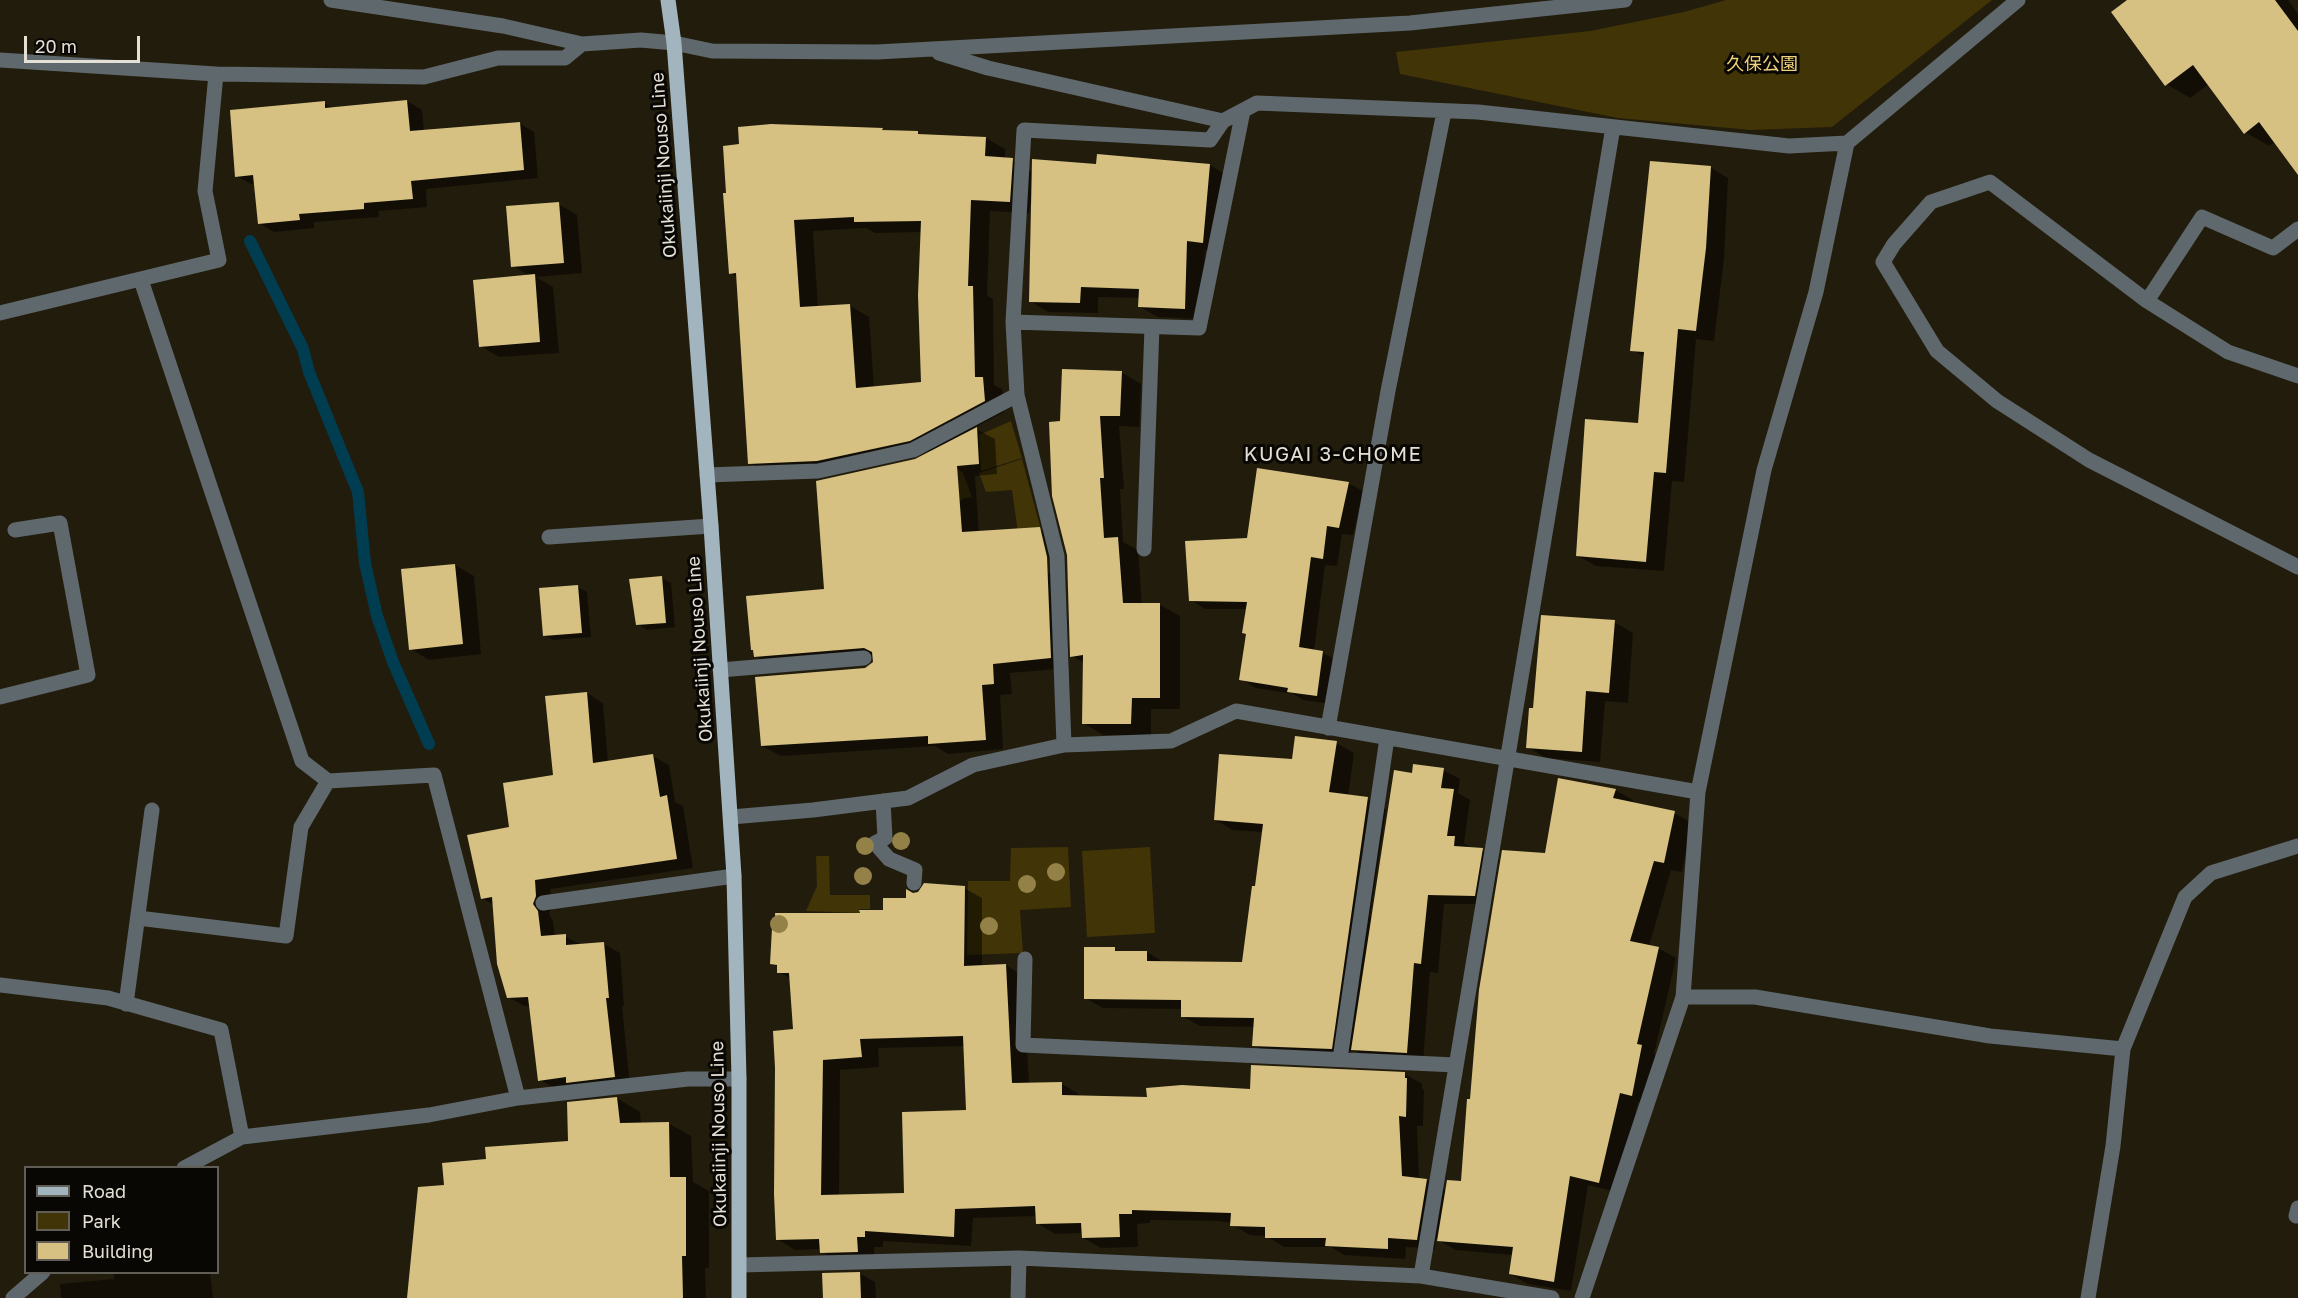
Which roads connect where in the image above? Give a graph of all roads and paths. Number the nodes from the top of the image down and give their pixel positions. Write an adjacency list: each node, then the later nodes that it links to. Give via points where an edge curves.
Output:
1 (331, 0): 6 (street, via 503,26)
2 (1625, 0): 7 (street, via 1410,23)
3 (2018, 0): 14 (street)
4 (668, 4): 5 (main road, Okukaiinji Nouso Line)
5 (674, 43): 6 (street, via 641,40); 7 (street, via 712,51); 23 (main road, Okukaiinji Nouso Line)
6 (582, 44): 9 (street, via 565,58 498,58 424,77)
7 (930, 50): 12 (street, via 988,68)
8 (0, 60): 9 (street)
9 (216, 74): 16 (street, via 205,191 219,260)
10 (1243, 111): 11 (street, via 1257,104); 12 (street); 20 (street, via 1199,328)
11 (1444, 112): 13 (street, via 1478,112); 32 (street, via 1388,391)
12 (1223, 121): 19 (street, via 1210,140 1024,130)
13 (1613, 127): 14 (street, via 1789,146); 35 (street)
14 (1847, 143): 37 (street, via 1816,292 1764,470)
15 (2298, 229): 17 (street, via 2273,248 2202,217)
16 (141, 280): 18 (street); 36 (street, via 302,761)
17 (2147, 301): 21 (street, via 2228,352); 28 (street, via 1990,182 1931,202 1883,262 1937,351 1997,401 2089,460)
18 (0, 313)
19 (1013, 322): 20 (street); 22 (street)
20 (1152, 327): 27 (street)
21 (2298, 376)
22 (1017, 395): 23 (street, via 965,428 913,450 818,471); 34 (street, via 1057,555)
23 (707, 475): 24 (main road, Okukaiinji Nouso Line)
24 (711, 526): 26 (street); 30 (main road, Okukaiinji Nouso Line)
25 (15, 530): 31 (street, via 60,524 88,675)
26 (549, 537)
27 (1144, 549)
28 (2298, 567)
29 (864, 658): 30 (street)
30 (720, 670): 40 (main road, Okukaiinji Nouso Line)
31 (0, 697)
32 (1328, 728): 33 (street); 34 (street, via 1236,711 1171,741)
33 (1387, 738): 35 (street); 51 (street)
34 (1064, 746): 38 (street, via 973,765 908,798)
35 (1507, 759): 37 (street); 52 (street)
36 (328, 781): 45 (street, via 300,827 286,936); 54 (street, via 434,775)
37 (1698, 792): 48 (street)
38 (883, 801): 40 (street); 43 (street, via 885,838 875,843 889,859 915,870)
39 (153, 810): 45 (street)
40 (730, 817): 42 (main road, Okukaiinji Nouso Line)
41 (2298, 846): 50 (street, via 2211,873 2185,897)
42 (734, 876): 44 (street); 53 (main road, Okukaiinji Nouso Line)
43 (914, 883)
44 (543, 903)
45 (138, 918): 49 (street)
46 (1025, 959): 51 (street, via 1023,1045)
47 (0, 985): 49 (street, via 108,998)
48 (1683, 996): 50 (street, via 1755,997 1990,1036); 65 (street)
49 (126, 1004): 55 (street, via 221,1030)
50 (2122, 1048): 66 (street, via 2113,1146)
51 (1340, 1059): 52 (street)
52 (1456, 1065): 60 (street)
53 (739, 1079): 54 (street, via 688,1079); 58 (main road, Okukaiinji Nouso Line)
54 (518, 1098): 55 (street, via 429,1115)
55 (242, 1137): 56 (street)
56 (186, 1166)
57 (1019, 1258): 58 (street); 60 (street); 63 (street)
58 (740, 1264): 62 (main road, Okukaiinji Nouso Line)
59 (41, 1274): 61 (street)
60 (1420, 1276): 64 (street)
61 (12, 1298)
62 (739, 1298)
63 (1018, 1298)
64 (1552, 1298)
65 (1582, 1298)
66 (2088, 1298)

